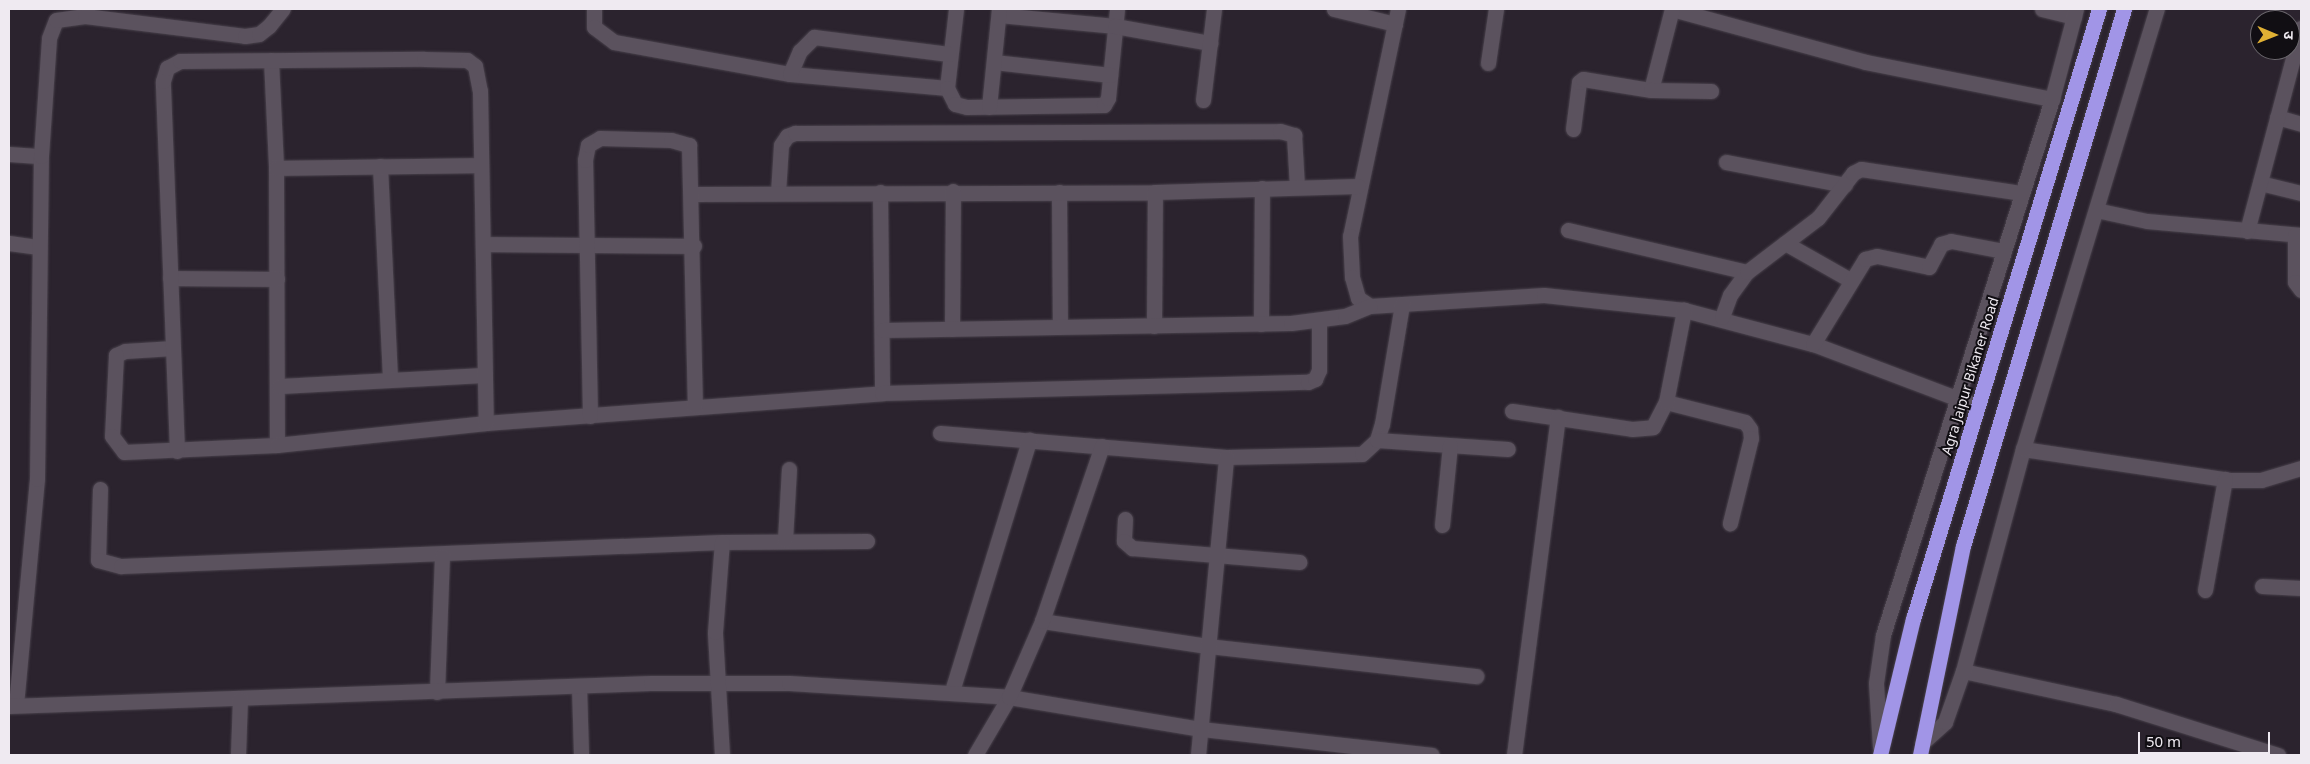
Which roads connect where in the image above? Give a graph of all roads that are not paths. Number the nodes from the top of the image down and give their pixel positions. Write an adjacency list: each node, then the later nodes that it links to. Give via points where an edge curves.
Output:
1 (282, 9): 36 (street, via 259,34 245,36 86,16 56,20 49,38)
2 (594, 9): 24 (street, via 594,27 614,42)
3 (956, 9): 20 (street)
4 (1117, 9): 17 (street)
5 (1214, 9): 19 (street)
6 (1334, 9): 16 (street)
7 (1398, 9): 16 (street)
8 (1496, 9): 23 (street)
9 (1672, 9): 27 (street); 29 (street, via 1866,62)
10 (2042, 9): 15 (street)
11 (2099, 9): 89 (highway, Agra Jaipur Bikaner Road)
12 (2124, 9): 132 (highway, via 1963,546)
13 (2157, 9): 54 (street)
14 (999, 12): 17 (street); 22 (street)
15 (2075, 13): 29 (street)
16 (1395, 24): 43 (street)
17 (1115, 26): 19 (street); 25 (street)
18 (2301, 28): 32 (street)
19 (1210, 43): 30 (street)
20 (949, 54): 24 (street, via 814,37 803,46); 26 (street)
21 (271, 60): 38 (street, via 467,60 475,66 479,76); 40 (street); 66 (street, via 180,61 166,68 163,81)
22 (994, 62): 25 (street); 31 (street)
23 (1488, 63)
24 (790, 74): 26 (street)
25 (1110, 75): 31 (street, via 1104,105)
26 (947, 88): 31 (street, via 955,104)
27 (1651, 90): 28 (street); 34 (street, via 1583,78 1579,82)
28 (1712, 91)
29 (2052, 99): 51 (street)
30 (1203, 100)
31 (989, 107)
32 (2278, 117): 33 (street); 41 (street)
33 (2301, 124)
34 (1573, 129)
35 (9, 154): 36 (street)
36 (41, 156): 63 (street)
37 (1726, 162): 42 (street)
38 (481, 165): 39 (street); 60 (street)
39 (380, 166): 40 (street); 83 (street)
40 (276, 168): 67 (street)
41 (2260, 183): 52 (street); 56 (street)
42 (1845, 185): 51 (street, via 1853,173 1870,169); 59 (street, via 1818,218)
43 (1358, 186): 44 (street); 71 (street, via 1350,236 1352,277 1358,298)
44 (1298, 187): 45 (street); 50 (street, via 1294,136 1280,131 795,133 786,136 781,145)
45 (1262, 188): 49 (street); 75 (street)
46 (953, 191): 47 (street); 48 (street); 78 (street)
47 (880, 192): 50 (street); 79 (street)
48 (1059, 192): 49 (street); 77 (street)
49 (1155, 192): 76 (street)
50 (778, 193): 53 (street)
51 (2022, 193): 64 (street)
52 (2301, 193)
53 (692, 194): 61 (street, via 689,145 671,140 600,138 588,145 584,160); 62 (street)
54 (2096, 210): 56 (street, via 2147,221); 101 (street)
55 (1568, 230): 65 (street)
56 (2247, 231): 57 (street)
57 (2298, 235): 69 (street, via 2294,282)
58 (9, 243): 63 (street)
59 (1785, 243): 65 (street); 68 (street)
60 (483, 244): 61 (street); 82 (street)
61 (587, 244): 62 (street); 91 (street)
62 (694, 246): 88 (street)
63 (39, 247): 130 (street, via 37,479)
64 (2004, 251): 68 (street, via 1946,242 1940,244 1929,267 1870,256); 86 (street)
65 (1748, 272): 73 (street, via 1730,295)
66 (170, 278): 67 (street); 81 (street)
67 (277, 278): 84 (street)
68 (1850, 280): 80 (street)
69 (2301, 290)
70 (1402, 305): 71 (street); 72 (street, via 1470,297 1544,295); 96 (street)
71 (1370, 306): 74 (street)
72 (1684, 310): 73 (street); 87 (street)
73 (1722, 317): 80 (street)
74 (1319, 321): 75 (street); 85 (street, via 1319,370 1316,379 1308,382)
75 (1261, 324): 76 (street)
76 (1154, 326): 77 (street)
77 (1060, 327): 78 (street)
78 (952, 329): 79 (street)
79 (883, 330): 85 (street)
80 (1813, 344): 86 (street)
81 (173, 348): 102 (street); 102 (street, via 125,351 116,355 112,436 124,452)
82 (485, 375): 83 (street); 93 (street)
83 (390, 380): 84 (street)
84 (279, 386): 97 (street)
85 (882, 393): 88 (street)
86 (1956, 398): 89 (street); 140 (street, via 1883,635 1876,683)
87 (1666, 402): 92 (street, via 1661,418 1645,430); 109 (street, via 1745,422 1750,429 1751,438)
88 (695, 406): 91 (street)
89 (1977, 406): 140 (highway, Agra Jaipur Bikaner Road, via 1913,619)
90 (1512, 411): 92 (street)
91 (590, 416): 93 (street)
92 (1558, 417): 139 (street)
93 (486, 423): 97 (street)
94 (940, 433): 95 (street)
95 (1029, 440): 98 (street); 126 (street)
96 (1377, 440): 99 (street); 103 (street, via 1371,449 1350,457)
97 (277, 445): 102 (street)
98 (1102, 446): 103 (street); 120 (street)
99 (1450, 446): 100 (street); 110 (street)
100 (1508, 449)
101 (2023, 449): 106 (street); 122 (street)
102 (177, 451)
103 (1226, 457): 114 (street)
104 (2301, 468): 106 (street, via 2261,480)
105 (789, 469): 111 (street)
106 (2225, 479): 119 (street)
107 (100, 489): 115 (street, via 96,548 98,560 106,564)
108 (1125, 519): 114 (street, via 1124,541 1132,548)
109 (1730, 523)
110 (1442, 525)
111 (785, 540): 112 (street); 113 (street)
112 (867, 540)
113 (722, 542): 115 (street); 124 (street, via 715,623)
114 (1216, 554): 116 (street); 121 (street)
115 (442, 556): 127 (street)
116 (1299, 562)
117 (2262, 586): 118 (street)
118 (2301, 588)
119 (2205, 590)
120 (1042, 622): 121 (street); 128 (street)
121 (1208, 646): 123 (street); 131 (street)
122 (1964, 671): 132 (street, via 1945,722); 141 (street, via 2116,704)
123 (1476, 676)
124 (719, 682): 125 (street); 126 (street); 135 (street)
125 (578, 686): 127 (street); 134 (street)
126 (952, 691): 128 (street)
127 (437, 692): 129 (street)
128 (1009, 697): 131 (street); 136 (street)
129 (240, 699): 130 (street); 133 (street)
130 (12, 706)
131 (1201, 729): 137 (street); 138 (street)
132 (1921, 749)
133 (238, 755)
134 (580, 755)
135 (722, 755)
136 (975, 755)
137 (1198, 755)
138 (1432, 755)
139 (1514, 755)
140 (1880, 755)
141 (2278, 755)

